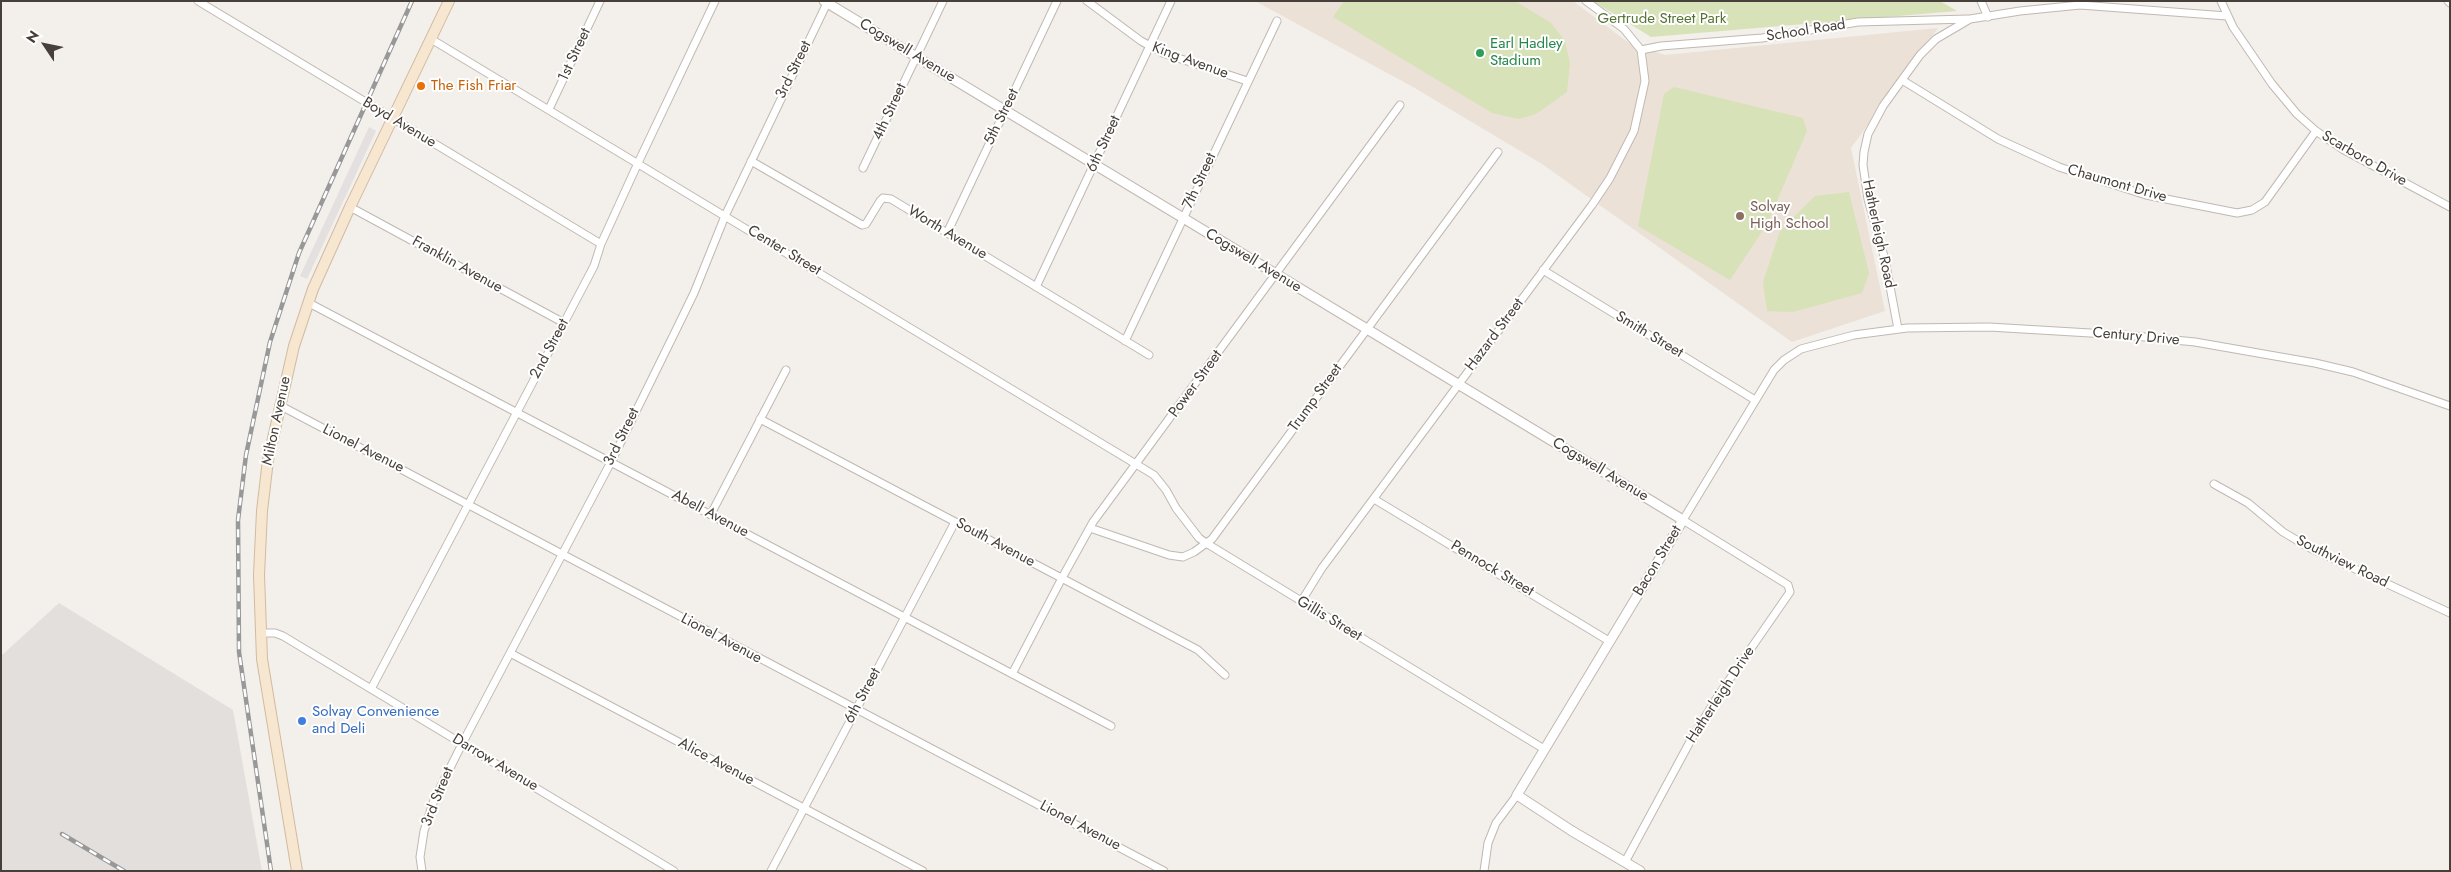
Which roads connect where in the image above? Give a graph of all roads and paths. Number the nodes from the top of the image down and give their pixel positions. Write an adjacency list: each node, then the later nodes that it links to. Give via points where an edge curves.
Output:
1 (198, 1): 26 (street, Boyd Avenue)
2 (449, 1): 17 (main road, Milton Avenue)
3 (600, 1): 24 (street, 1st Street)
4 (715, 1): 30 (street, 2nd Street)
5 (943, 1): 20 (street, 4th Street)
6 (1057, 1): 25 (street, 5th Street)
7 (1086, 1): 18 (street, King Avenue)
8 (1171, 1): 18 (street, 6th Street)
9 (1586, 1): 19 (street, via 1624,29)
10 (1981, 1): 14 (street)
11 (2221, 1): 13 (street, Scarboro Drive)
12 (826, 2): 20 (street, Cogswell Avenue); 29 (street, 3rd Street)
13 (2227, 16): 14 (street, Hatherleigh Road, via 2080,5); 27 (street, Scarboro Drive, via 2272,84)
14 (1988, 17): 15 (street, Hatherleigh Road)
15 (1970, 19): 19 (street, School Road, via 1868,21 1762,38); 21 (street, Hatherleigh Road, via 1936,39)
16 (1277, 21): 22 (street, 7th Street)
17 (431, 39): 24 (street, Center Street); 26 (main road, Milton Avenue)
18 (1150, 46): 22 (street, King Avenue, via 1162,53); 31 (street, 6th Street)
19 (1641, 50): 39 (street, Hazard Street, via 1645,81 1634,131 1610,178)
20 (915, 57): 25 (street, Cogswell Avenue); 32 (street, 4th Street)
21 (1902, 80): 27 (street, Chaumont Drive, via 1998,139 2059,167 2146,195 2230,212 2252,210 2265,202); 45 (street, Hatherleigh Road, via 1872,124 1863,165)
22 (1247, 81): 36 (street, 7th Street)
23 (1400, 106): 40 (street, Power Street)
24 (549, 108): 30 (street, Center Street)
25 (1005, 111): 31 (street, Cogswell Avenue); 37 (street, 5th Street)
26 (393, 118): 34 (main road, Milton Avenue); 38 (street, Boyd Avenue)
27 (2316, 131): 33 (street, Scarboro Drive, via 2344,150)
28 (1498, 152): 44 (street, Trump Street)
29 (751, 161): 35 (street, 3rd Street); 37 (street, Worth Avenue, via 862,225 866,224 883,198 891,199)
30 (638, 163): 35 (street, Center Street); 38 (street, 2nd Street)
31 (1094, 165): 36 (street, Cogswell Avenue); 41 (street, 6th Street)
32 (863, 168)
33 (2450, 206)
34 (350, 207): 42 (main road, Milton Avenue); 43 (street, Franklin Avenue)
35 (725, 216): 56 (street, 3rd Street, via 694,294); 57 (street, Center Street)
36 (1183, 218): 40 (street, Cogswell Avenue); 46 (street, 7th Street)
37 (947, 233): 41 (street, Worth Avenue)
38 (601, 244): 43 (street, 2nd Street, via 594,266)
39 (1543, 270): 50 (street, Hazard Street); 51 (street, Smith Street)
40 (1277, 275): 44 (street, Cogswell Avenue); 57 (street, Power Street)
41 (1036, 287): 46 (street, Worth Avenue)
42 (309, 303): 52 (main road, Milton Avenue); 54 (street, Abell Avenue)
43 (564, 323): 54 (street, 2nd Street)
44 (1367, 329): 50 (street, Cogswell Avenue); 65 (street, Trump Street, via 1221,528)
45 (1898, 329): 47 (street, Century Drive); 53 (street, Century Drive, via 1989,327 2195,342 2353,372)
46 (1125, 341): 48 (street, Worth Avenue)
47 (1816, 344): 51 (street, Bacon Street, via 1784,360)
48 (1149, 355)
49 (786, 370): 55 (street)
50 (1458, 384): 59 (street, Hazard Street); 62 (street, Cogswell Avenue)
51 (1755, 400): 62 (street, Bacon Street)
52 (279, 406): 60 (street, Lionel Avenue); 71 (main road, Milton Avenue, via 262,511)
53 (2450, 406)
54 (517, 413): 56 (street, Abell Avenue); 60 (street, 2nd Street)
55 (760, 419): 61 (street); 63 (street, South Avenue)
56 (611, 462): 61 (street, Abell Avenue); 66 (street, 3rd Street)
57 (1136, 464): 64 (street, Power Street); 65 (street, Gillis Street, via 1154,475 1176,508)
58 (2214, 484): 69 (street, Southview Road, via 2248,503 2283,532 2310,548)
59 (1374, 499): 68 (street, Hazard Street, via 1322,568); 72 (street, Pennock Street)
60 (468, 504): 66 (street, Lionel Avenue); 76 (street, 2nd Street)
61 (711, 514): 70 (street, Abell Avenue)
62 (1683, 520): 72 (street, Bacon Street); 83 (street, Hatherleigh Drive, via 1788,585 1790,592 1692,738)
63 (955, 522): 67 (street, South Avenue); 70 (street, 6th Street)
64 (1090, 528): 65 (street, Trump Street, via 1183,557); 67 (street, Power Street)
65 (1206, 543): 68 (street, Gillis Street)
66 (561, 554): 73 (street, 3rd Street); 77 (street, Lionel Avenue)
67 (1062, 578): 74 (street, Power Street); 75 (street, South Avenue, via 1198,650)
68 (1301, 602): 80 (street, Gillis Street)
69 (2450, 614)
70 (905, 618): 74 (street, Abell Avenue); 77 (street, 6th Street)
71 (261, 633): 76 (street, Darrow Avenue, via 283,636); 84 (main road, Milton Avenue)
72 (1609, 641): 80 (street, Bacon Street)
73 (510, 653): 79 (street, 3rd Street); 82 (street, Alice Avenue)
74 (1012, 674): 78 (street, Abell Avenue)
75 (1225, 675)
76 (371, 690): 79 (street, Darrow Avenue)
77 (857, 709): 82 (street, 6th Street); 89 (street, Lionel Avenue)
78 (1111, 726)
79 (462, 744): 85 (street, 3rd Street, via 428,814 420,857); 86 (street, Darrow Avenue)
80 (1544, 749): 81 (street, Bacon Street)
81 (1517, 795): 83 (street); 90 (street, via 1496,823 1488,843)
82 (804, 808): 87 (street, 6th Street); 88 (street, Alice Avenue)
83 (1625, 862): 91 (street)
84 (297, 871)
85 (422, 871)
86 (674, 871)
87 (771, 871)
88 (923, 871)
89 (1164, 871)
90 (1484, 871)
91 (1640, 871)

